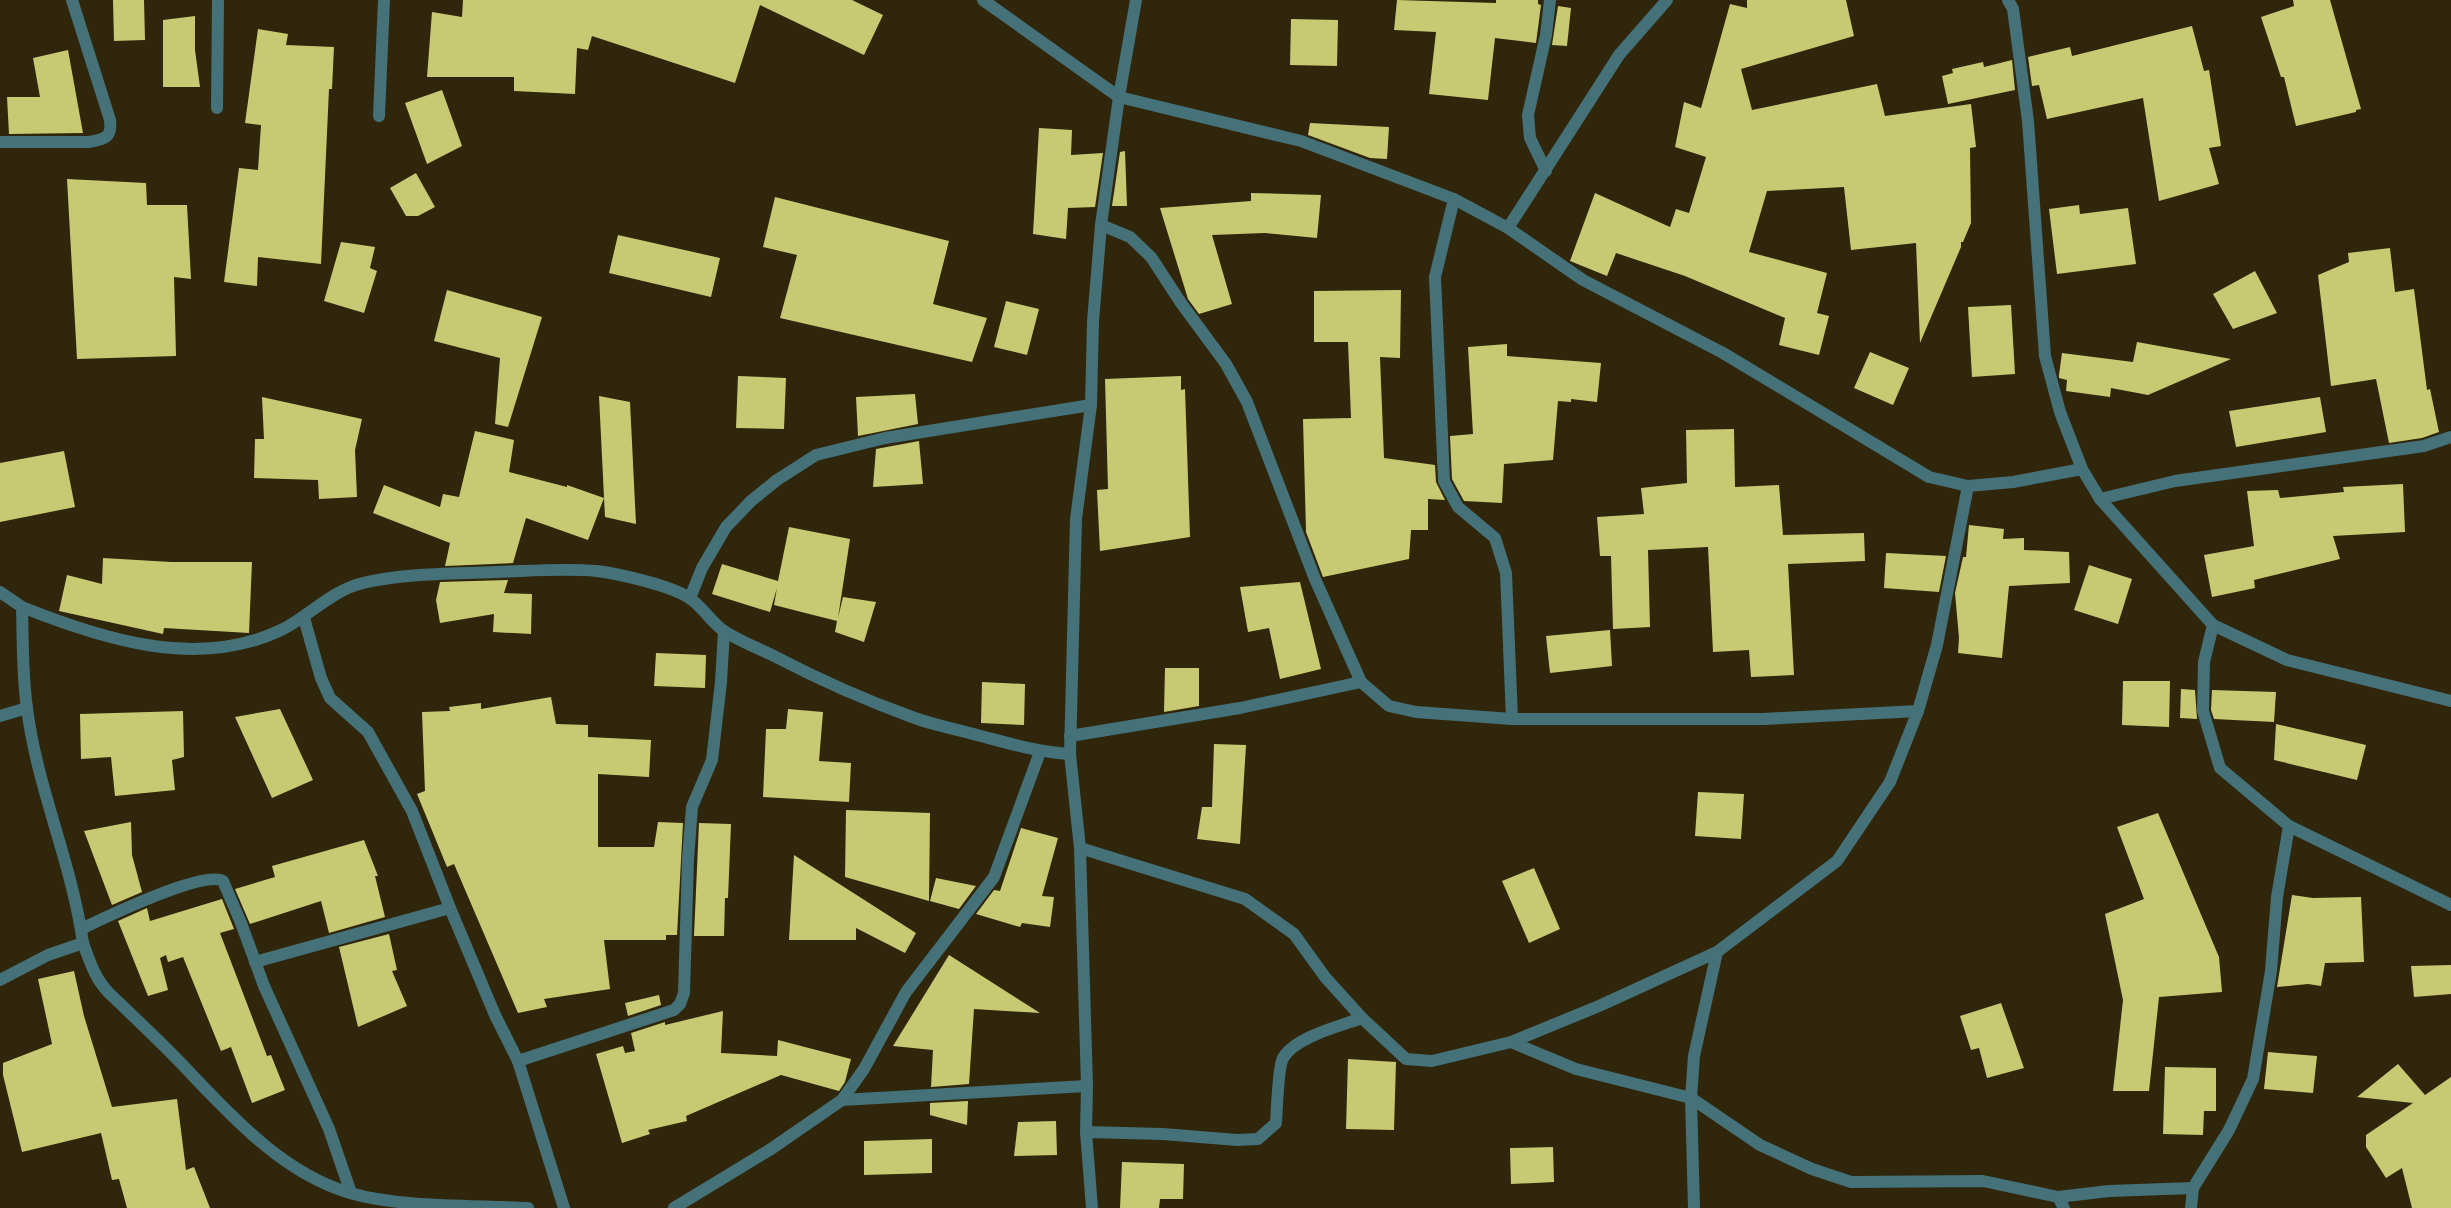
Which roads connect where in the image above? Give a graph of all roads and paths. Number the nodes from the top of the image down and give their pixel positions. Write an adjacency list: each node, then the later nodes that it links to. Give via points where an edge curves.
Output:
1 (72, 0): 12 (street, via 110,120 109,136 89,142)
2 (218, 0): 10 (street)
3 (384, 0): 11 (street)
4 (983, 0): 9 (street)
5 (1136, 0): 9 (street)
6 (1550, 0): 13 (street, via 1528,115 1530,138)
7 (1667, 0): 13 (street, via 1619,55)
8 (2008, 0): 19 (street, via 2013,9 2028,121 2045,356 2060,412)
9 (1119, 97): 14 (street, via 1301,141); 15 (street)
10 (217, 108)
11 (379, 116)
12 (0, 142)
13 (1546, 171): 16 (street)
14 (1454, 199): 16 (street); 33 (street, via 1435,277 1444,481 1458,507 1495,538 1506,573)
15 (1101, 225): 17 (street); 28 (street, via 1130,237 1151,256 1226,364 1247,402 1315,579)
16 (1508, 228): 20 (street, via 1583,280 1723,353 1929,477)
17 (1091, 405): 23 (street, via 885,438 816,455 777,480 726,527); 34 (street, via 1076,519)
18 (2451, 437): 21 (street, via 2424,446 2175,481)
19 (2082, 469): 20 (street); 21 (street)
20 (1968, 486): 31 (street, via 1937,645)
21 (2100, 499): 26 (street)
22 (0, 592): 24 (street)
23 (690, 598): 25 (street, via 641,579 598,572 394,577 360,583); 27 (street)
24 (22, 607): 25 (street, via 103,636 141,644 195,648 255,642); 30 (street)
25 (304, 618): 40 (street, via 330,698 368,732 412,811)
26 (2213, 625): 29 (street, via 2287,660); 37 (street, via 2204,662 2203,711 2220,768)
27 (724, 630): 35 (street, via 802,671 914,718); 48 (street, via 712,760 692,807 684,993 680,1004 674,1010)
28 (1361, 682): 33 (street, via 1389,706); 34 (street, via 1240,708)
29 (2451, 701)
30 (27, 708): 32 (street); 41 (street)
31 (1918, 711): 33 (street, via 1763,720); 43 (street, via 1890,782 1837,861)
32 (0, 716)
33 (1512, 720)
34 (1070, 736): 36 (street)
35 (1040, 752): 36 (street); 51 (street, via 994,877 906,992 864,1070)
36 (1070, 754): 38 (street)
37 (2289, 826): 39 (street); 53 (street, via 2253,1079 2229,1131)
38 (1080, 848): 46 (street, via 1245,899 1294,934 1325,977); 49 (street)
39 (2451, 905)
40 (450, 908): 44 (street); 48 (street)
41 (81, 928): 42 (street); 44 (street, via 148,898 218,879 226,886)
42 (83, 943): 45 (street, via 48,955); 54 (street, via 100,984 231,1116 309,1176)
43 (1717, 952): 47 (street); 50 (street, via 1694,1056)
44 (255, 962): 54 (street, via 329,1129)
45 (0, 980)
46 (1362, 1017): 47 (street, via 1406,1059 1432,1061); 52 (street, via 1292,1047 1282,1059 1276,1123 1258,1139)
47 (1511, 1041): 50 (street, via 1576,1069)
48 (518, 1061): 57 (street)
49 (1087, 1086): 51 (street); 52 (street)
50 (1691, 1098): 55 (street, via 1760,1145 1851,1182 1983,1181); 60 (street)
51 (842, 1100): 58 (street)
52 (1086, 1132): 59 (street)
53 (2193, 1188): 55 (street, via 2109,1191); 61 (street)
54 (351, 1193): 56 (street, via 410,1203)
55 (2061, 1203)
56 (528, 1208)
57 (564, 1208)
58 (674, 1208)
59 (1092, 1208)
60 (1694, 1208)
61 (2191, 1208)

